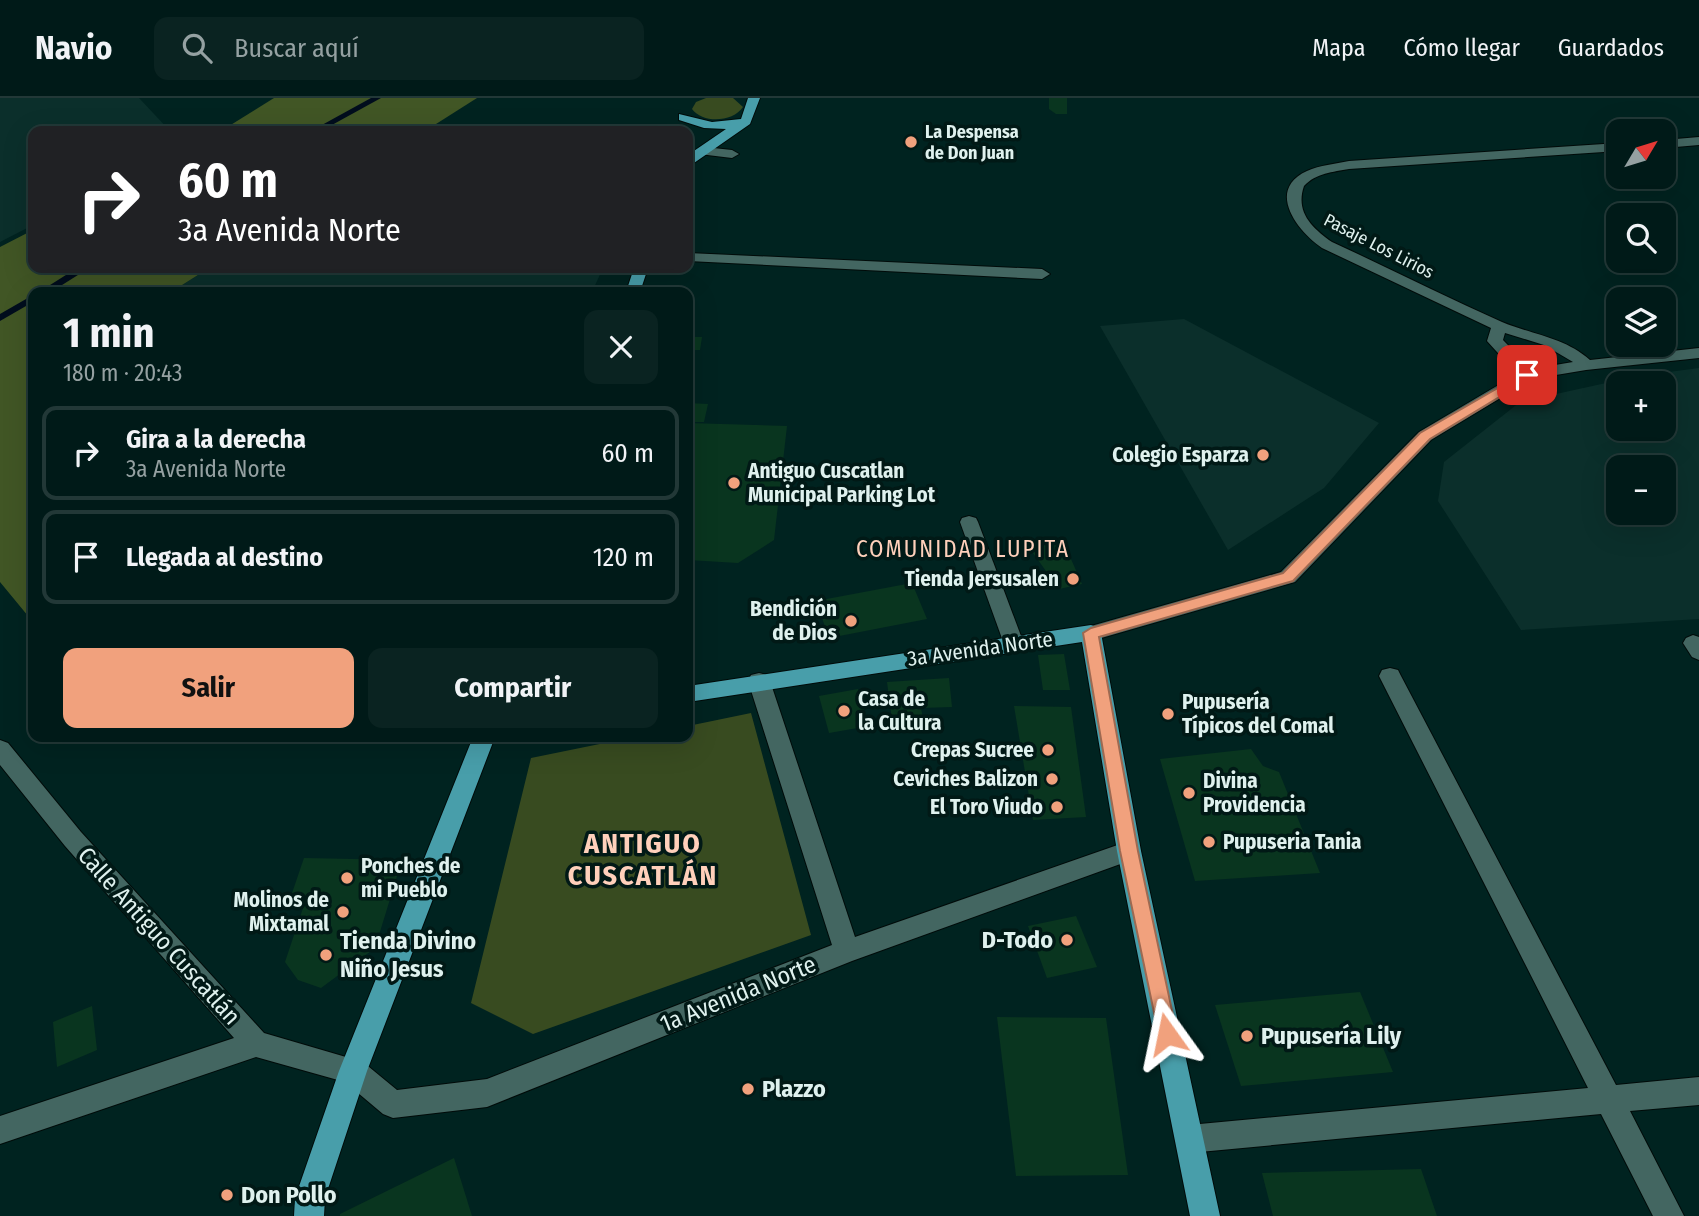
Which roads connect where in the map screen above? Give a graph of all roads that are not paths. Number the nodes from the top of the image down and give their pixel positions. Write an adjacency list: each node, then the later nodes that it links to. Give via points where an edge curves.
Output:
1 (754, 98): 2 (main road)
2 (746, 121): 3 (main road, via 712,126 695,123 685,113); 7 (main road)
3 (685, 126)
4 (1699, 141): 5 (street)
5 (1676, 143)
6 (1606, 148): 12 (street, Pasaje Los Lirios, via 1349,165 1316,173 1296,186 1298,219 1311,235)
7 (704, 152): 8 (street); 9 (main road)
8 (732, 153)
9 (693, 155)
10 (693, 257): 11 (street)
11 (1042, 274)
12 (1499, 326): 14 (street, Pasaje Los Lirios, via 1550,342); 15 (street, via 1495,341)
13 (1699, 353): 14 (street)
14 (1586, 365): 15 (street)
15 (1527, 375): 17 (street, 3a Avenida Norte, via 1425,436 1288,577)
16 (969, 522): 18 (street)
17 (1091, 633): 18 (main road, 3a Avenida Norte); 24 (main road)
18 (1014, 644): 20 (main road, 3a Avenida Norte)
19 (1390, 676): 29 (street)
20 (759, 681): 21 (main road, 3a Avenida Norte); 25 (street)
21 (693, 693)
22 (482, 742): 27 (main road)
23 (0, 749): 26 (street, Calle Antiguo Cuscatlán, via 82,849)
24 (1129, 851): 25 (street, 1a Avenida Norte); 31 (main road)
25 (847, 951): 27 (street, 1a Avenida Norte, via 487,1093 393,1104)
26 (256, 1044): 27 (street, Calle Antiguo Cuscatlán); 30 (street)
27 (353, 1071): 32 (main road, via 310,1198)
28 (1699, 1091): 29 (street)
29 (1608, 1100): 31 (street); 34 (street)
30 (0, 1130)
31 (1189, 1139): 33 (main road)
32 (309, 1216)
33 (1205, 1216)
34 (1669, 1216)

